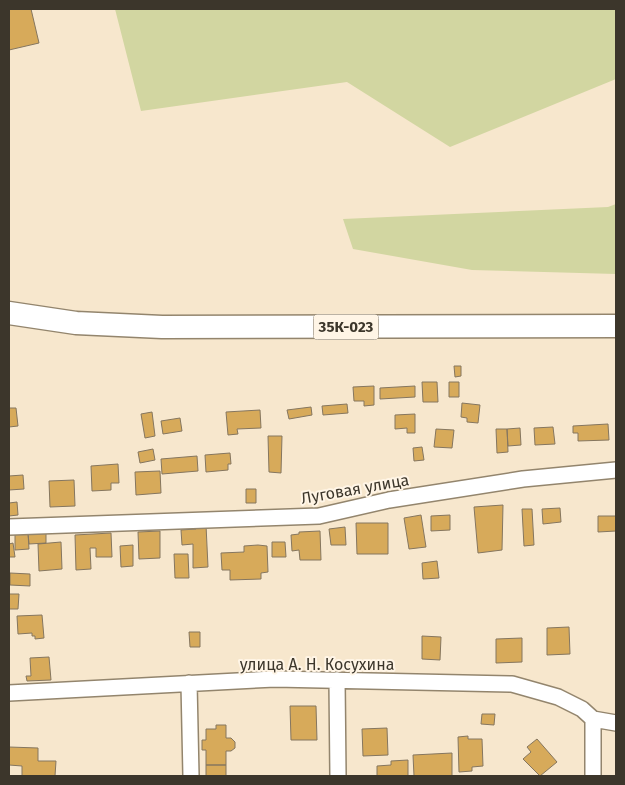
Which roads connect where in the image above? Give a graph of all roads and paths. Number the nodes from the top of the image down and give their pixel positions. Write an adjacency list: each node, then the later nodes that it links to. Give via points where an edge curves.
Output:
1 (9, 313): 2 (main road, 35К-023, via 76,323 162,327)
2 (616, 326)
3 (616, 470): 4 (street, Луговая улица, via 523,478 389,500 320,516)
4 (9, 528)
5 (337, 680): 6 (street, улица А. Н. Косухина, via 275,678); 8 (street, улица А. Н. Косухина, via 512,684 558,697 582,708); 11 (street)
6 (189, 683): 7 (street, улица А. Н. Косухина); 10 (street)
7 (9, 693)
8 (593, 719): 9 (street, улица А. Н. Косухина); 12 (street)
9 (616, 724)
10 (191, 776)
11 (338, 776)
12 (592, 776)

